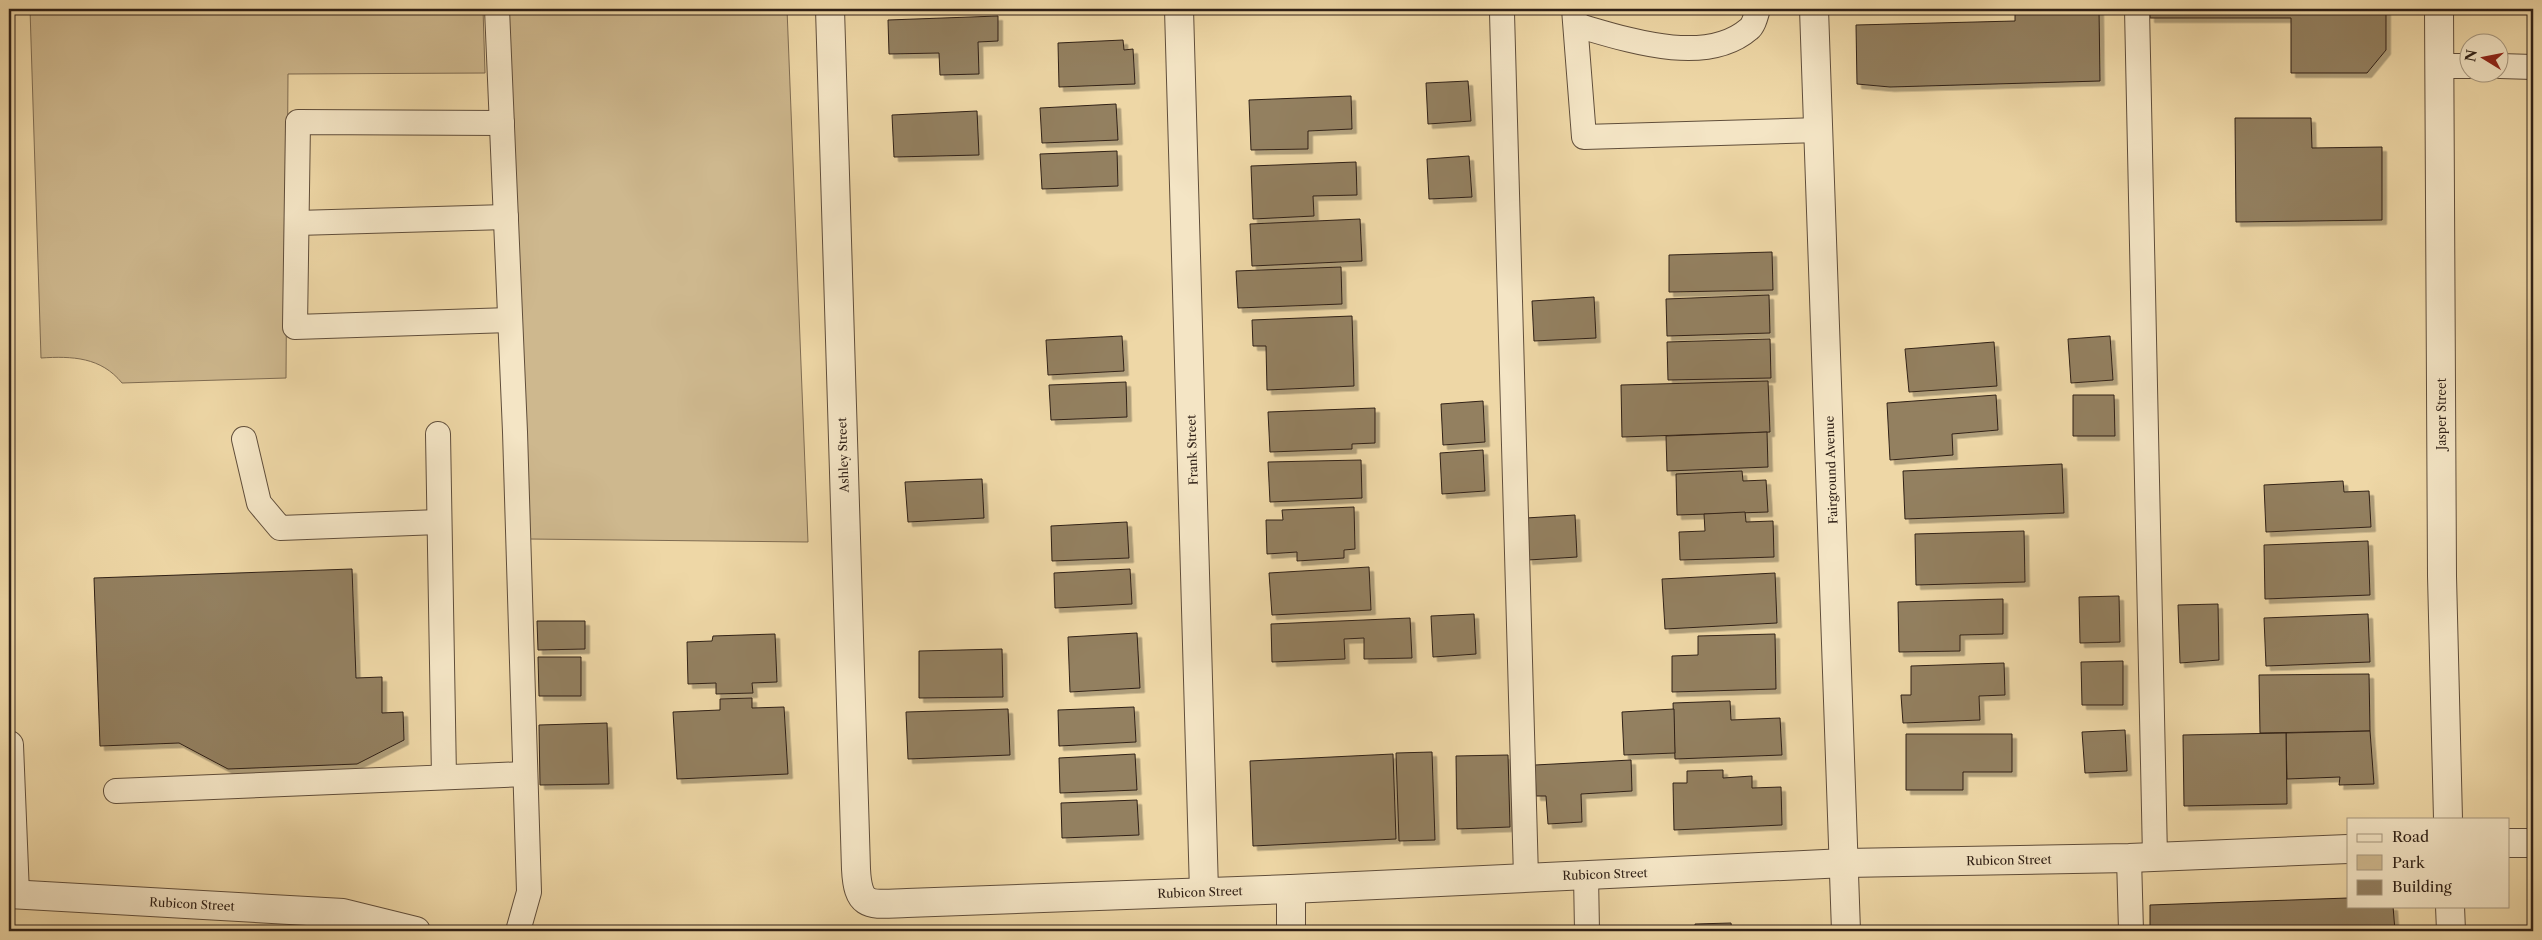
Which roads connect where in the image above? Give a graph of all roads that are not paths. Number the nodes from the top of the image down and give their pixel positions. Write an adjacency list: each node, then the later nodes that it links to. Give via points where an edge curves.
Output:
1 (497, 9): 15 (lane)
2 (830, 9): 3 (lane); 38 (street, Ashley Street, via 855,859 857,887)
3 (839, 9)
4 (1179, 9): 36 (street, Frank Street)
5 (1758, 9): 10 (lane, via 1750,28 1725,44 1692,48 1663,46)
6 (1814, 9): 16 (street, Fairground Avenue)
7 (2137, 9): 31 (lane)
8 (2439, 9): 11 (street, Jasper Street)
9 (1502, 13): 34 (lane)
10 (1575, 17): 16 (lane, via 1584,138)
11 (2439, 66): 12 (lane); 27 (street, Jasper Street, via 2442,576)
12 (2460, 66)
13 (2510, 66): 14 (lane)
14 (2533, 67)
15 (502, 123): 17 (lane); 18 (lane, via 298,122)
16 (1819, 130): 32 (street, Fairground Avenue)
17 (506, 217): 18 (lane); 19 (lane)
18 (296, 223): 19 (lane, via 295,327)
19 (510, 320): 24 (lane)
20 (438, 434): 22 (lane)
21 (244, 439): 22 (lane, via 259,503 280,528)
22 (439, 522): 25 (lane)
23 (9, 745): 37 (street)
24 (525, 774): 25 (lane); 41 (lane, via 529,892)
25 (444, 777): 26 (lane)
26 (116, 791)
27 (2448, 818)
28 (2533, 842): 29 (street)
29 (2510, 843)
30 (2347, 849): 31 (street, Rubicon Street)
31 (2142, 857): 32 (street, Rubicon Street); 45 (lane)
32 (1845, 863): 33 (street, Rubicon Street); 44 (street, Fairground Avenue)
33 (1586, 875): 34 (street, Rubicon Street); 43 (lane)
34 (1526, 877): 35 (street, Rubicon Street)
35 (1291, 888): 36 (street, Rubicon Street); 42 (street)
36 (1204, 891): 38 (street, Rubicon Street, via 888,904)
37 (12, 894): 40 (street, Rubicon Street, via 344,913)
38 (862, 899)
39 (2450, 908): 46 (street)
40 (407, 930)
41 (518, 931)
42 (1291, 931)
43 (1587, 931)
44 (1846, 931)
45 (2131, 931)
46 (2451, 931)

